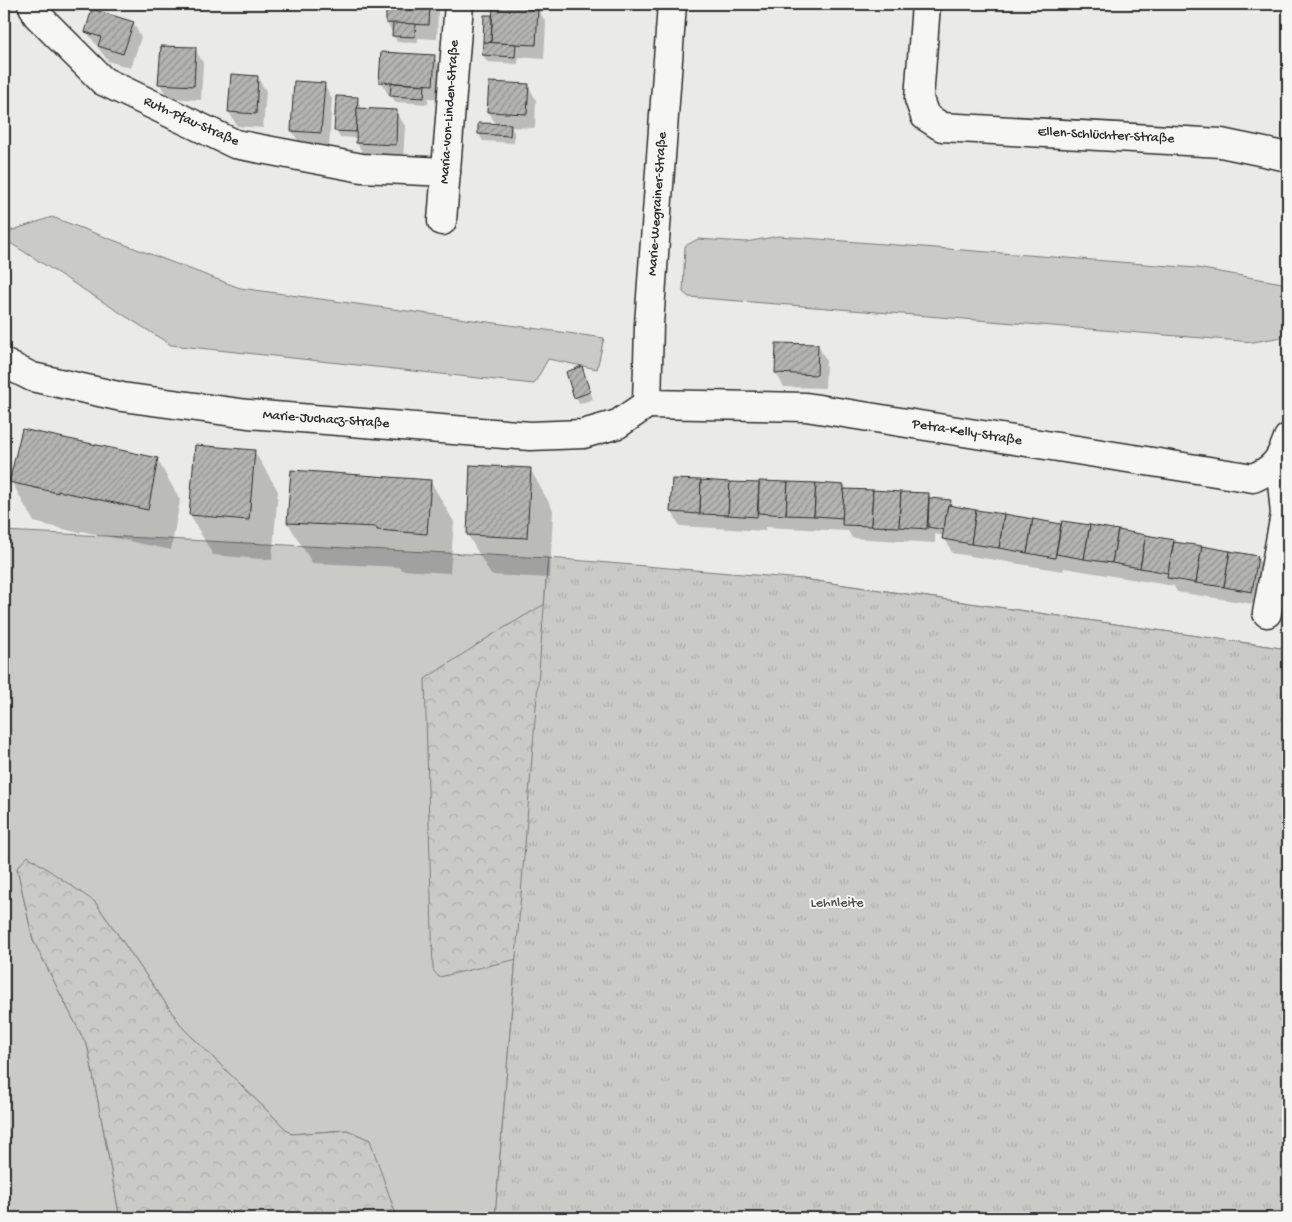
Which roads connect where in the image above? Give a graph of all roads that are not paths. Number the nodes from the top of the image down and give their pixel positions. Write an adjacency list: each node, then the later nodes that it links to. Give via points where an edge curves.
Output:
1 (32, 4): 6 (street, Ruth-Pfau-Straße, via 37,15 103,81 235,144 362,168)
2 (459, 4): 6 (street, Maria-von-Linden-Straße)
3 (672, 4): 9 (street, Marie-Wegrainer-Straße)
4 (926, 4): 5 (street, Ellen-Schlüchter-Straße, via 919,99 925,116 942,127 1221,143)
5 (1288, 157)
6 (446, 172): 7 (street, Maria-von-Linden-Straße)
7 (442, 221)
8 (4, 364): 9 (street, Marie-Juchacz-Straße, via 32,377 151,401 248,414 530,436 584,434 618,424)
9 (646, 404): 10 (street, Petra-Kelly-Straße, via 806,407 1253,478 1264,474)
10 (1284, 449): 11 (street, Petra-Kelly-Straße, via 1285,514)
11 (1267, 613)

